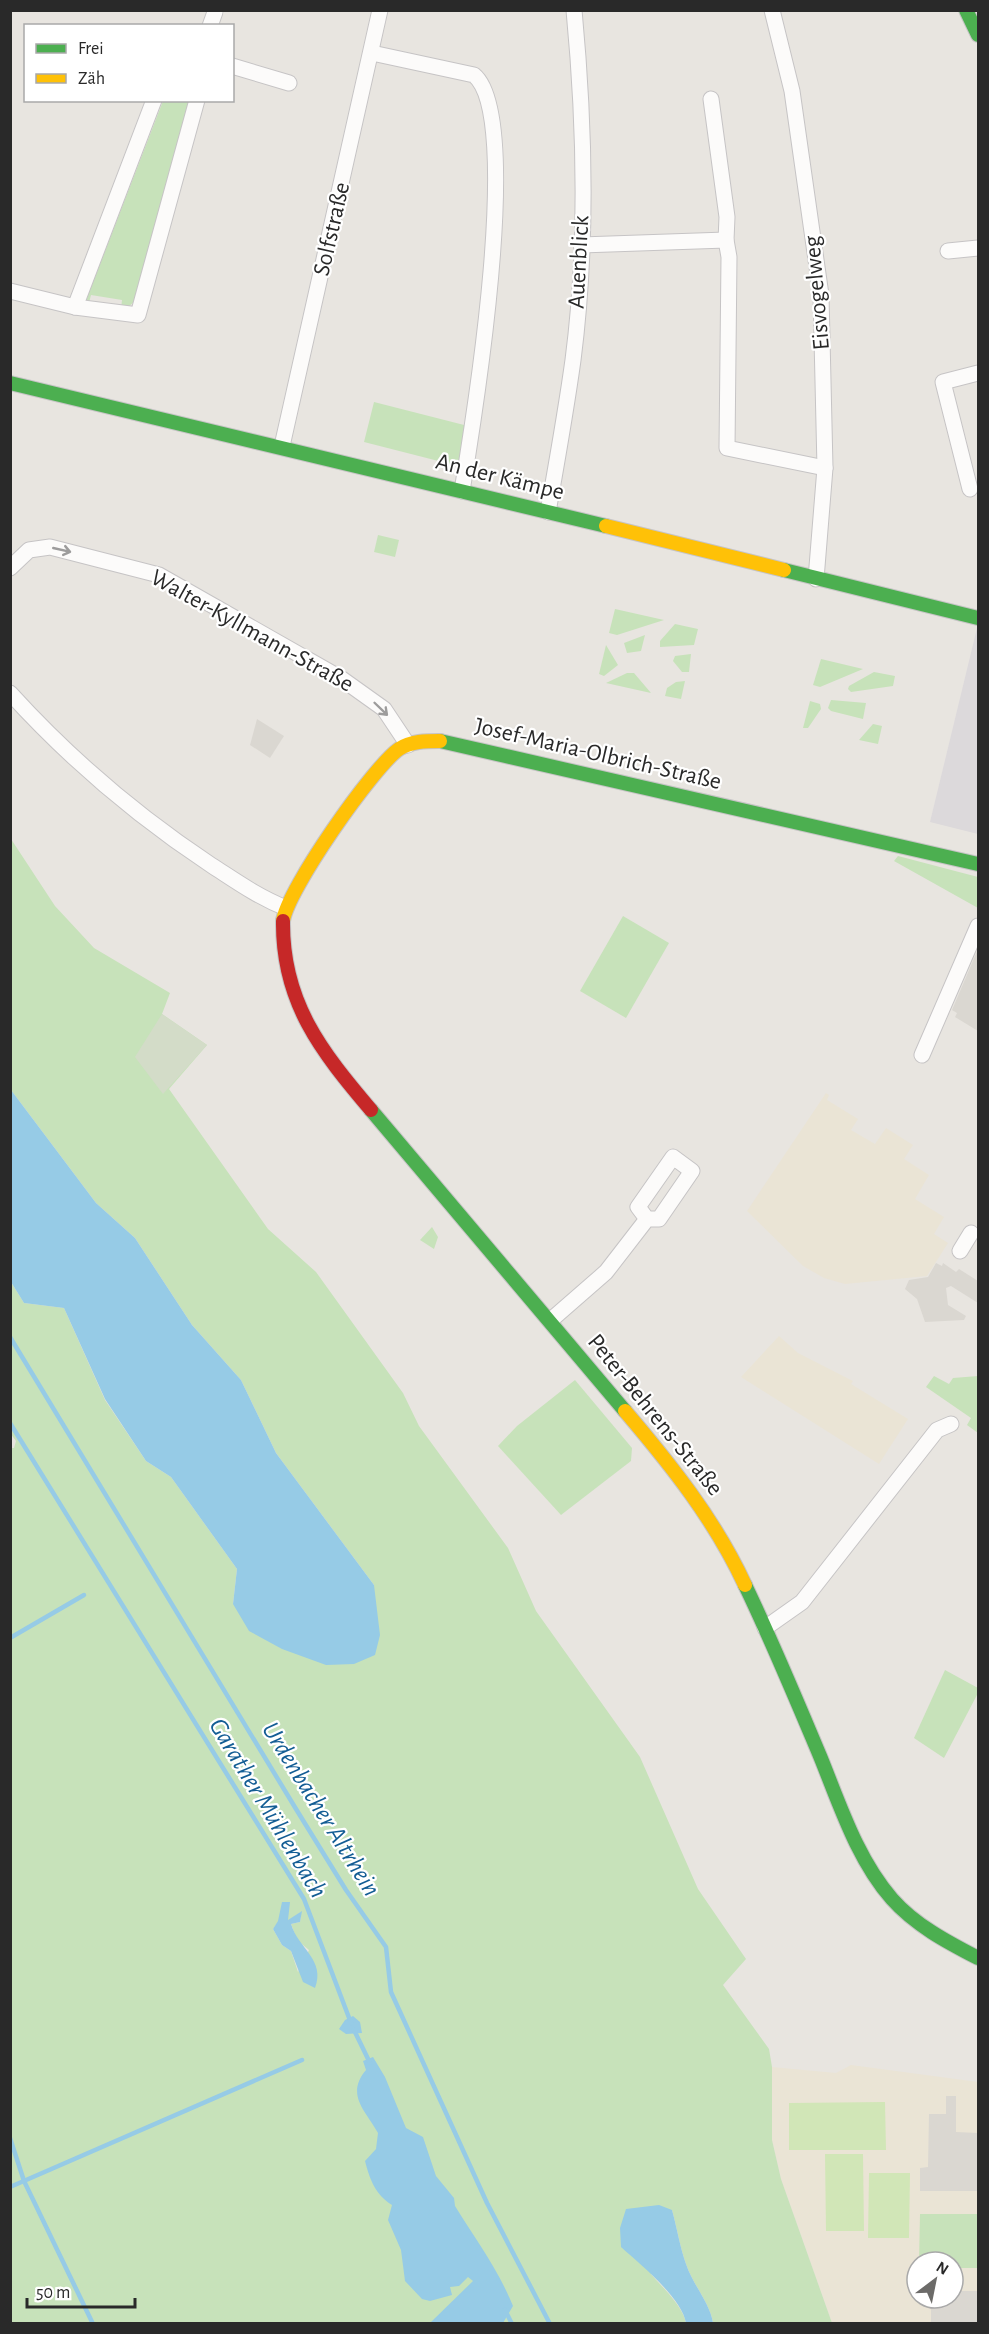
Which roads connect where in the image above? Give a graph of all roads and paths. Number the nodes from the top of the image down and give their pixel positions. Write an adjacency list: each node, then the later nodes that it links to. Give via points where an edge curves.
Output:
1 (380, 10): 6 (street, Solfstraße)
2 (574, 10): 13 (street, Auenblick, via 582,138)
3 (772, 10): 21 (street, Eisvogelweg, via 792,91 821,295)
4 (966, 10): 5 (street)
5 (978, 35)
6 (372, 53): 20 (street, Solfstraße); 23 (street, via 474,75 488,95 494,180 491,278)
7 (234, 67): 8 (street)
8 (289, 83)
9 (711, 99): 12 (street, via 727,218)
10 (153, 102): 17 (street)
11 (196, 102): 17 (street, via 138,315)
12 (726, 240): 13 (street); 21 (street, via 727,447)
13 (581, 245): 24 (street, Auenblick, via 573,359)
14 (978, 248): 15 (street)
15 (948, 251)
16 (10, 291): 17 (street)
17 (75, 307)
18 (978, 373): 22 (street, via 943,382)
19 (10, 383): 20 (street, An der Kämpe)
20 (282, 446): 23 (street, An der Kämpe)
21 (825, 468): 26 (street, Eisvogelweg)
22 (970, 489)
23 (462, 491): 24 (street, An der Kämpe)
24 (548, 512): 26 (street, An der Kämpe)
25 (10, 568): 29 (street, Walter-Kyllmann-Straße, one-way to 29, via 29,550 50,547 159,575 342,679 384,709)
26 (816, 579): 27 (street, An der Kämpe)
27 (978, 618)
28 (10, 693): 31 (street, via 56,741 149,822 263,899)
29 (408, 745): 30 (street, Josef-Maria-Olbrich-Straße, via 446,741); 31 (street, Josef-Maria-Olbrich-Straße, via 384,764)
30 (978, 864)
31 (286, 908): 37 (street, Peter-Behrens-Straße, via 283,940 288,978 296,1008 312,1036 450,1207)
32 (978, 926): 33 (street)
33 (922, 1055)
34 (647, 1219): 37 (street, via 606,1272)
35 (975, 1228): 36 (street)
36 (960, 1251)
37 (550, 1320): 39 (street, Peter-Behrens-Straße, via 676,1471 727,1545)
38 (951, 1424): 39 (street, via 937,1430 802,1602)
39 (765, 1628): 40 (street, Peter-Behrens-Straße, via 853,1836 874,1875 893,1900 933,1934)
40 (978, 1958)

